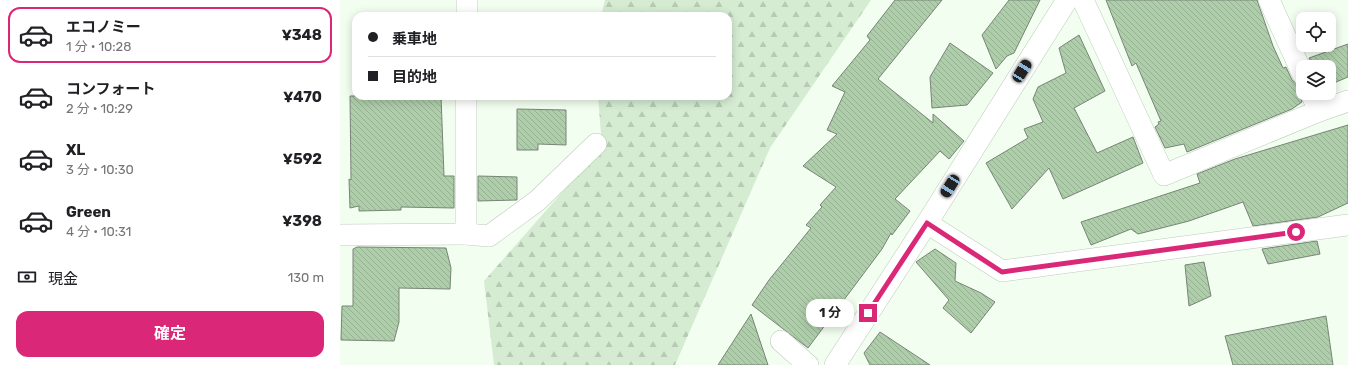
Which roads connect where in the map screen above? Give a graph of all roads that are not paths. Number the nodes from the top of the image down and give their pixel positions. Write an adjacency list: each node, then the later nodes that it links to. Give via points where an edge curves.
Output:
1 (467, 0): 5 (street)
2 (1067, 0): 11 (street)
3 (1083, 0): 9 (street, via 1164,175)
4 (1269, 0): 6 (street)
5 (467, 12)
6 (1296, 60)
7 (466, 100): 13 (street)
8 (1348, 101): 9 (street)
9 (1315, 102)
10 (596, 144): 13 (street, via 537,201 489,236)
11 (927, 223): 12 (street, via 1002,272); 17 (street)
12 (1348, 225)
13 (466, 234): 14 (street)
14 (340, 235)
15 (781, 341): 16 (street)
16 (808, 365)
17 (835, 365)

